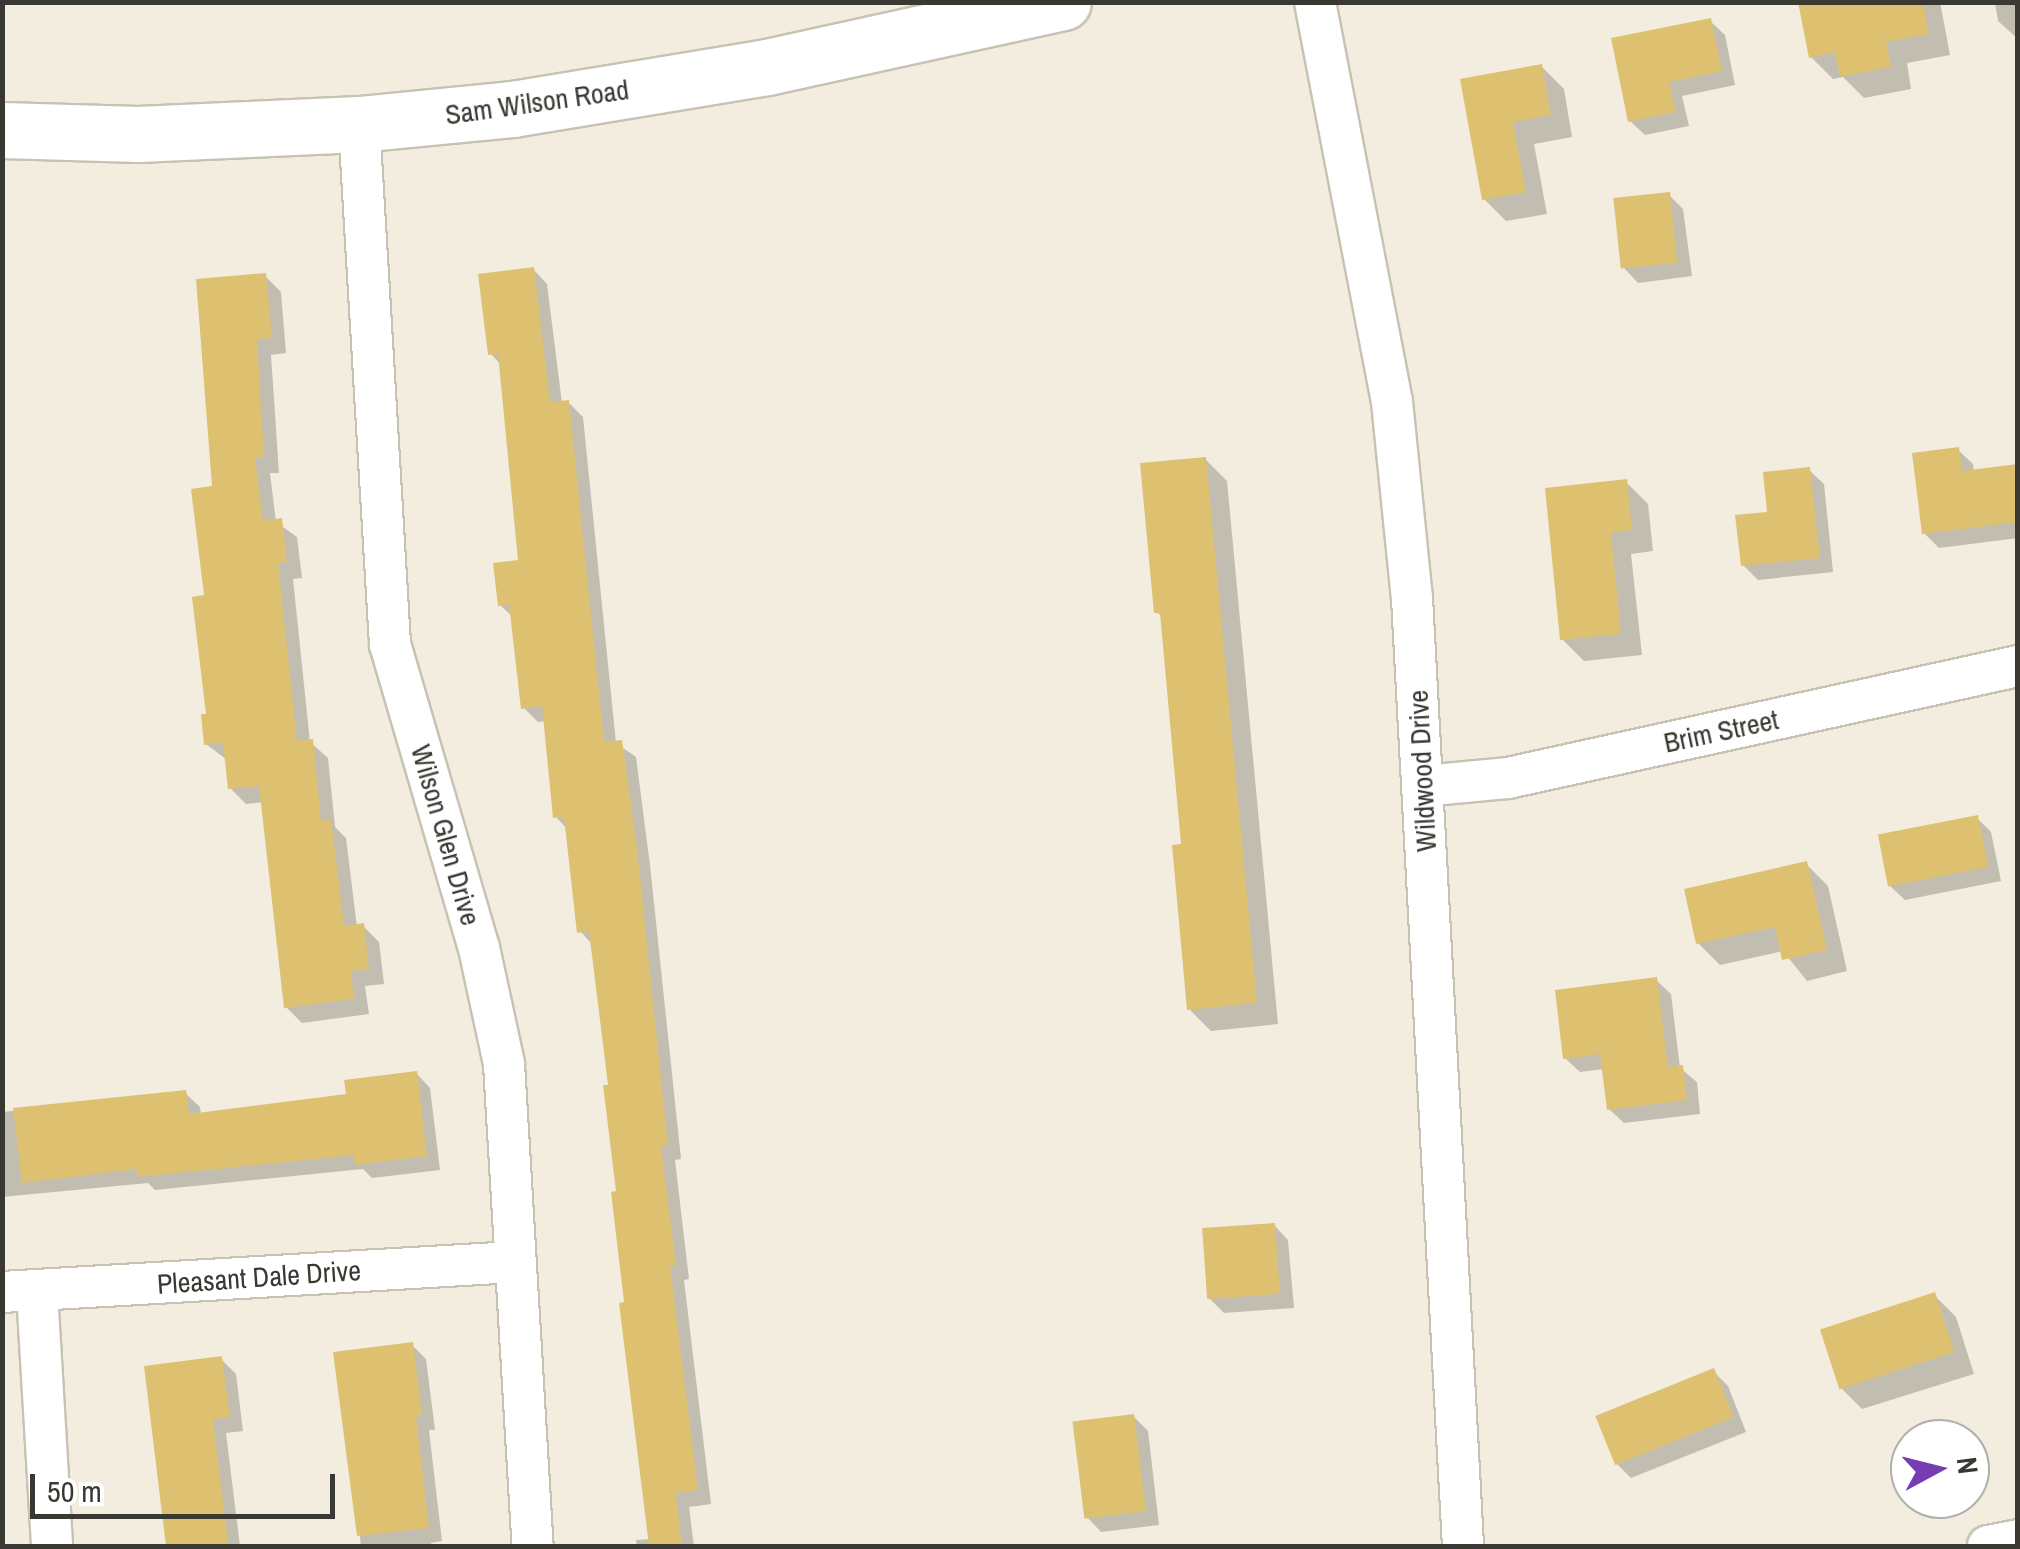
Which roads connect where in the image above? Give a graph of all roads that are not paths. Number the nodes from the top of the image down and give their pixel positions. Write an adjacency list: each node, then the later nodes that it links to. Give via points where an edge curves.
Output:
1 (1062, 2): 3 (street, Sam Wilson Road, via 767,68 513,109)
2 (1315, 2): 6 (street, Wildwood Drive, via 1392,402)
3 (359, 124): 4 (street, Sam Wilson Road, via 138,134); 7 (street, Wilson Glen Drive, via 390,644 478,948 504,1064)
4 (2, 130)
5 (2018, 666): 6 (street, Brim Street, via 1508,778)
6 (1422, 786): 12 (street, Wildwood Drive)
7 (515, 1262): 8 (street, Pleasant Dale Drive); 11 (street, Wilson Glen Drive)
8 (20, 1292): 10 (street)
9 (2018, 1540): 13 (street)
10 (52, 1546)
11 (533, 1546)
12 (1464, 1546)
13 (1988, 1546)

